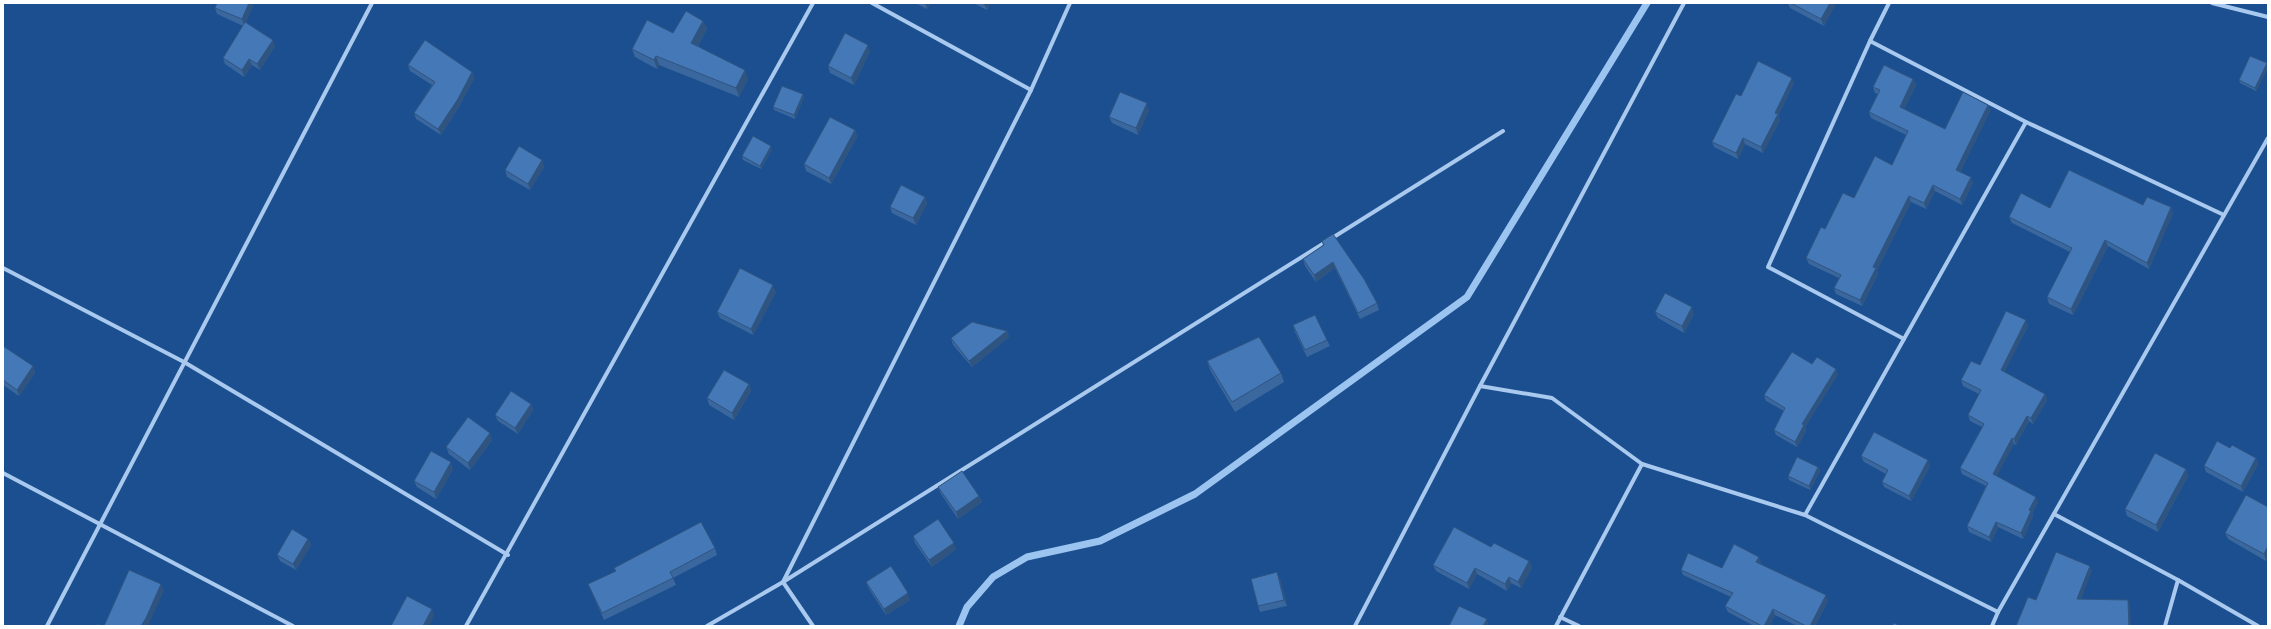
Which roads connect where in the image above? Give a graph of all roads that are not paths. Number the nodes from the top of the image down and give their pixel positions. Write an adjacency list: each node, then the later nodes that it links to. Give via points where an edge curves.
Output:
1 (372, 3): 17 (street)
2 (813, 3): 24 (street)
3 (872, 3): 10 (street)
4 (1070, 3): 10 (street)
5 (1684, 3): 18 (street)
6 (1889, 3): 9 (street)
7 (2212, 3): 8 (street)
8 (2268, 17)
9 (1870, 41): 11 (street); 16 (street, via 1768,268)
10 (1031, 90): 26 (street)
11 (2026, 122): 14 (street); 16 (street)
12 (1502, 131): 26 (street)
13 (2268, 138): 14 (street)
14 (2224, 214): 21 (street)
15 (3, 268): 17 (street)
16 (1904, 339): 22 (street)
17 (184, 362): 23 (street); 24 (street)
18 (1480, 386): 19 (street, via 1552,398); 34 (street)
19 (1642, 464): 22 (street); 28 (street)
20 (3, 473): 23 (street)
21 (2054, 514): 25 (street); 27 (street)
22 (1805, 515): 27 (street)
23 (99, 524): 29 (street); 30 (street)
24 (508, 555): 31 (street)
25 (2178, 580): 38 (street); 39 (street)
26 (783, 582): 32 (street); 33 (street)
27 (1998, 612): 37 (street)
28 (1560, 617): 35 (street); 36 (street)
29 (47, 626)
30 (293, 626)
31 (466, 626)
32 (707, 626)
33 (813, 626)
34 (1355, 626)
35 (1556, 626)
36 (1579, 626)
37 (1992, 626)
38 (2165, 626)
39 (2258, 626)

